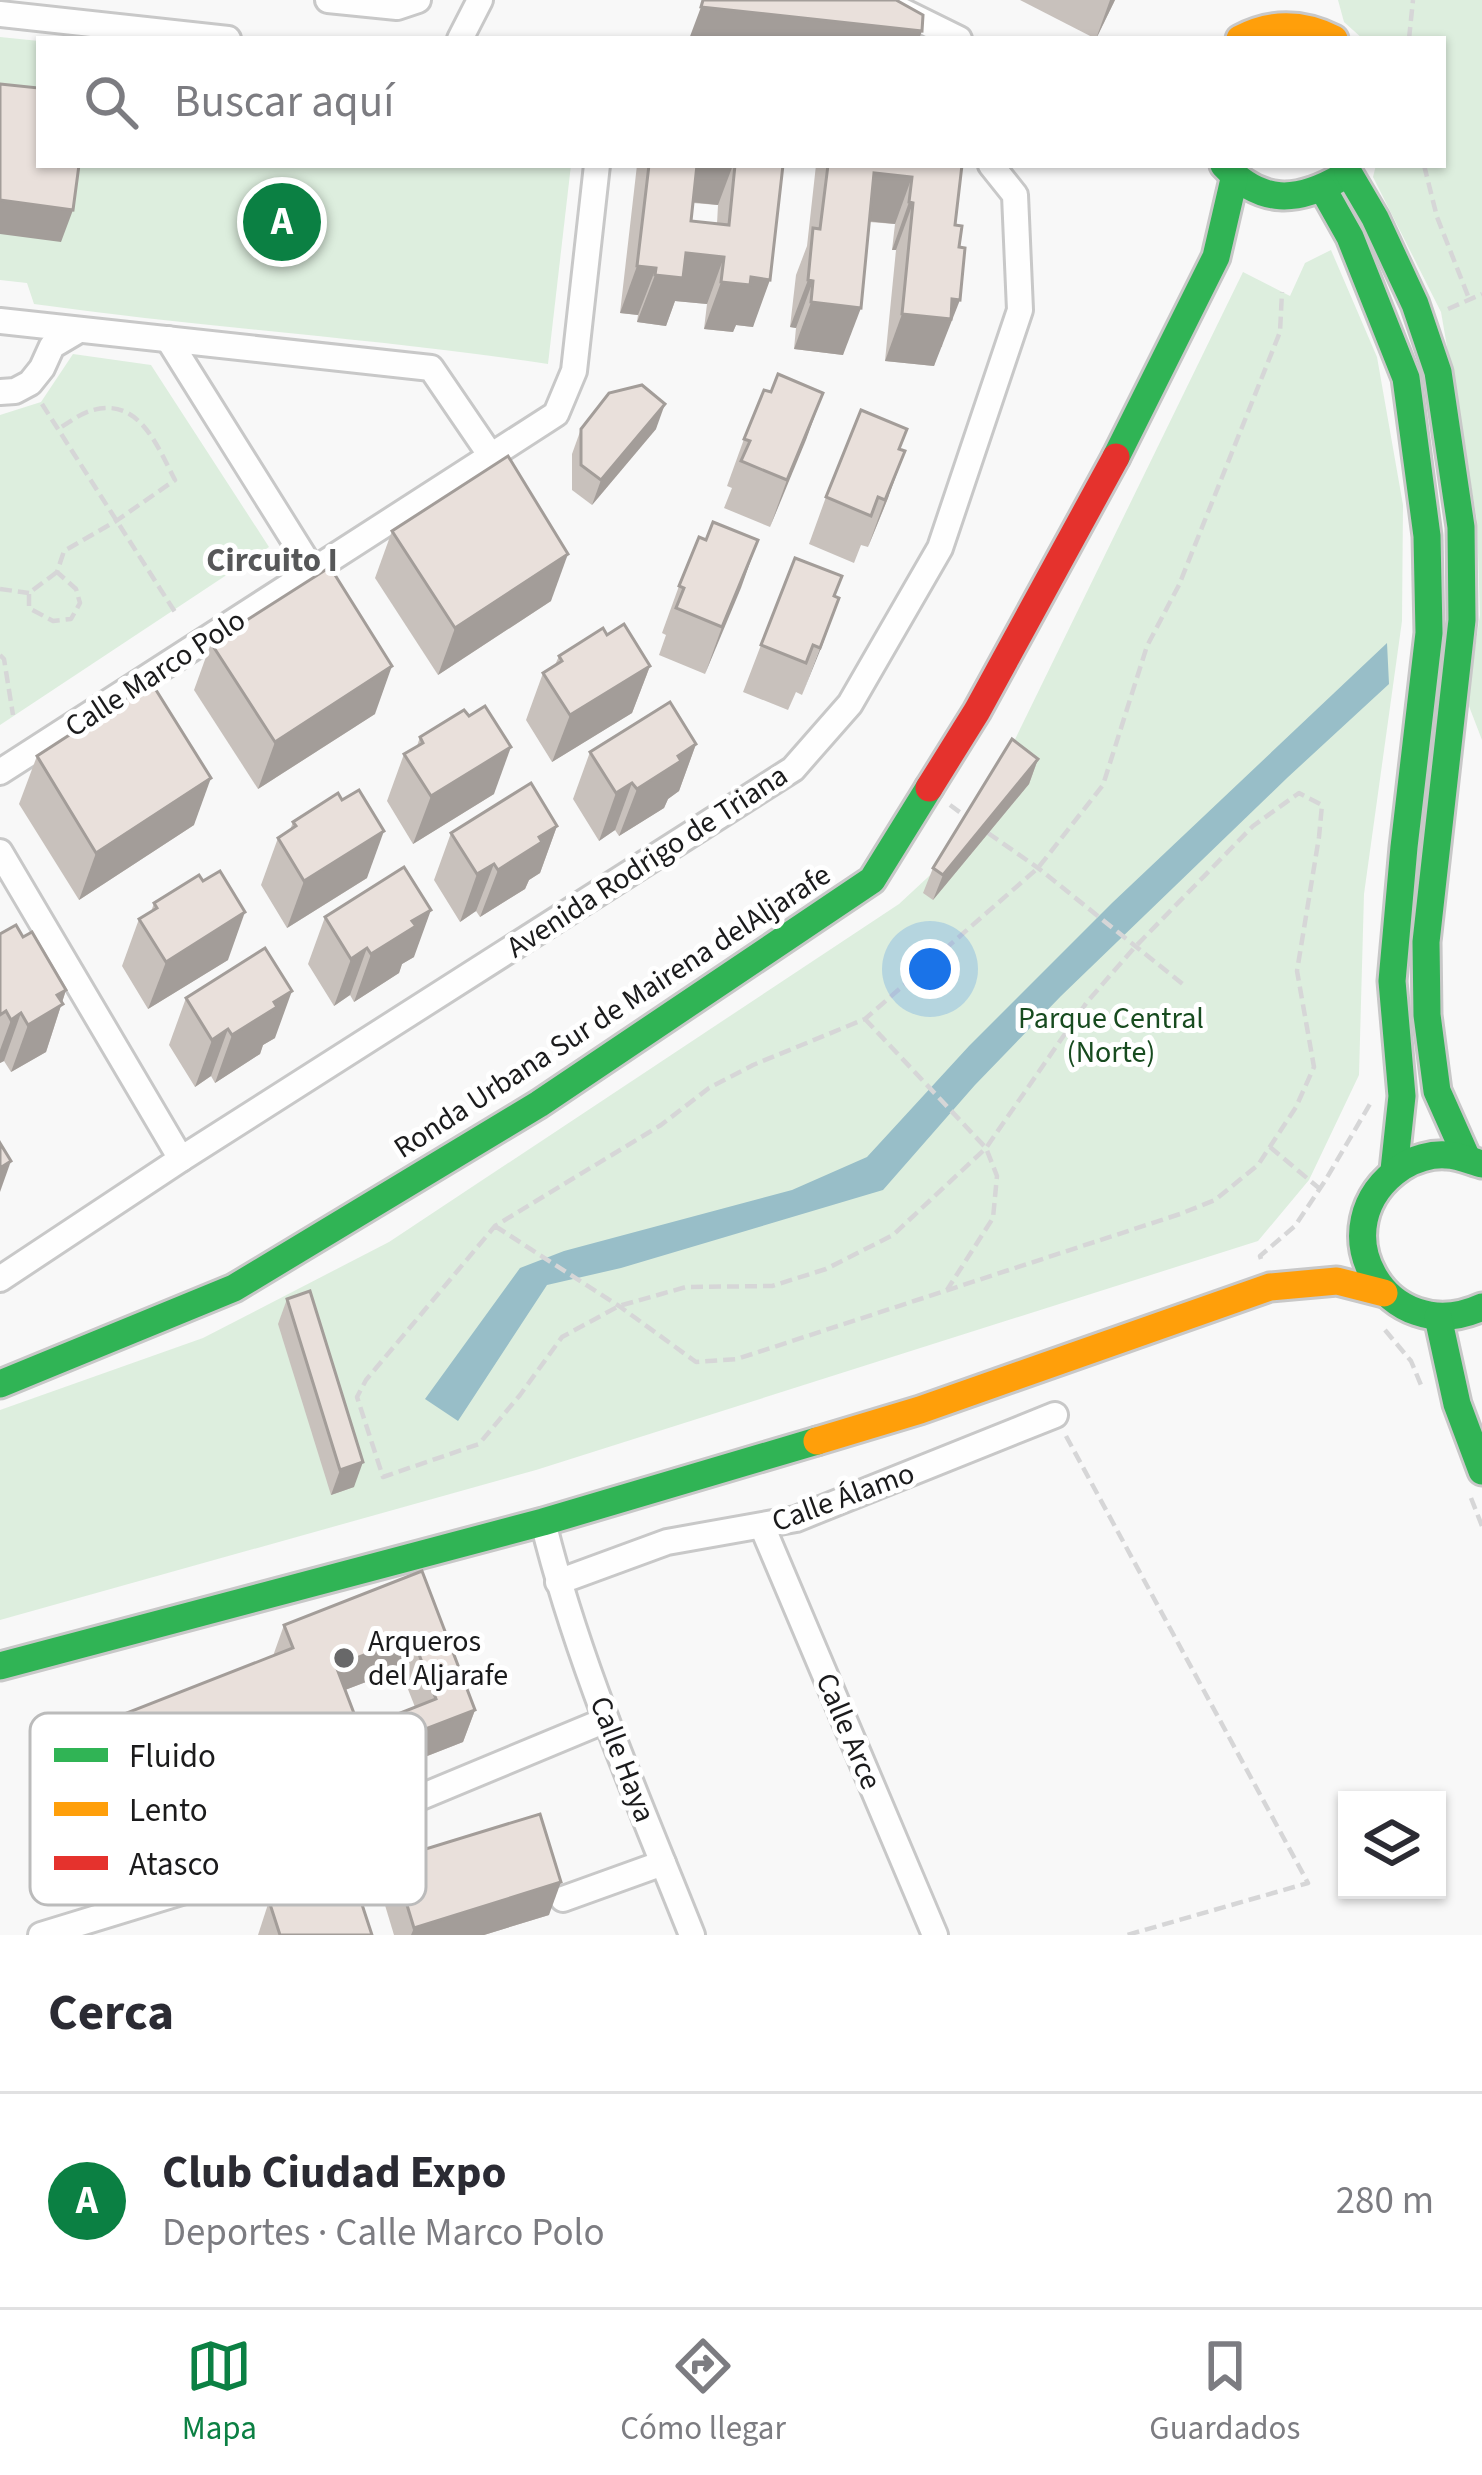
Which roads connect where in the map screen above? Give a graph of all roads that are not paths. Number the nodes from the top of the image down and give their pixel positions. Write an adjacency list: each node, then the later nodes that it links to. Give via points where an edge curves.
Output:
1 (328, 0): 2 (street, via 397,8)
2 (418, 0)
3 (880, 0): 9 (street)
4 (471, 3): 8 (street)
5 (1292, 13): 10 (street); 11 (street)
6 (0, 14): 7 (street)
7 (201, 36)
8 (461, 36)
9 (953, 36)
10 (1248, 36)
11 (1327, 36)
12 (597, 168): 21 (street, Calle Marco Polo, via 574,371 556,415)
13 (993, 168): 25 (street, Avenida Rodrigo de Triana, via 1015,195 1020,310 940,548 850,704 793,769)
14 (1351, 168): 16 (street); 26 (street, via 1438,372 1458,505 1462,620 1426,942 1427,1015 1437,1091)
15 (1229, 172): 16 (street, via 1271,196); 32 (street, Ronda Urbana Sur de Mairena delAljarafe, via 1216,257 1123,445 977,711 872,880 539,1104 234,1288)
16 (1323, 189): 27 (street, via 1406,378 1427,536 1429,633 1392,981 1402,1096)
17 (0, 321): 18 (street)
18 (79, 330): 19 (street); 20 (street, via 52,346 30,383)
19 (168, 339): 21 (street, via 431,368); 22 (street)
20 (0, 392)
21 (491, 456): 22 (street, Calle Marco Polo)
22 (313, 571): 23 (street, Calle Marco Polo)
23 (0, 772)
24 (0, 852): 25 (street)
25 (181, 1159): 28 (street, Avenida Rodrigo de Triana)
26 (1474, 1160): 27 (street, via 1441,1153)
27 (1394, 1170): 29 (street, via 1374,1190 1362,1229 1369,1270)
28 (0, 1280)
29 (1384, 1293): 31 (street); 35 (street, via 1337,1281 1270,1287 920,1410)
30 (1482, 1307): 31 (street)
31 (1438, 1317): 34 (street)
32 (0, 1384)
33 (1055, 1415): 36 (street, Calle Álamo)
34 (1482, 1472)
35 (543, 1522): 37 (street, Calle Haya); 38 (street)
36 (762, 1526): 37 (street, Calle Álamo, via 667,1542); 46 (street, Calle Arce)
37 (557, 1582): 39 (street, Calle Haya)
38 (0, 1666)
39 (606, 1720): 40 (street); 41 (street, Calle Haya)
40 (426, 1795)
41 (663, 1862): 42 (street); 45 (street, Calle Haya)
42 (563, 1899)
43 (139, 1905): 44 (street)
44 (41, 1935)
45 (692, 1935)
46 (935, 1935)

